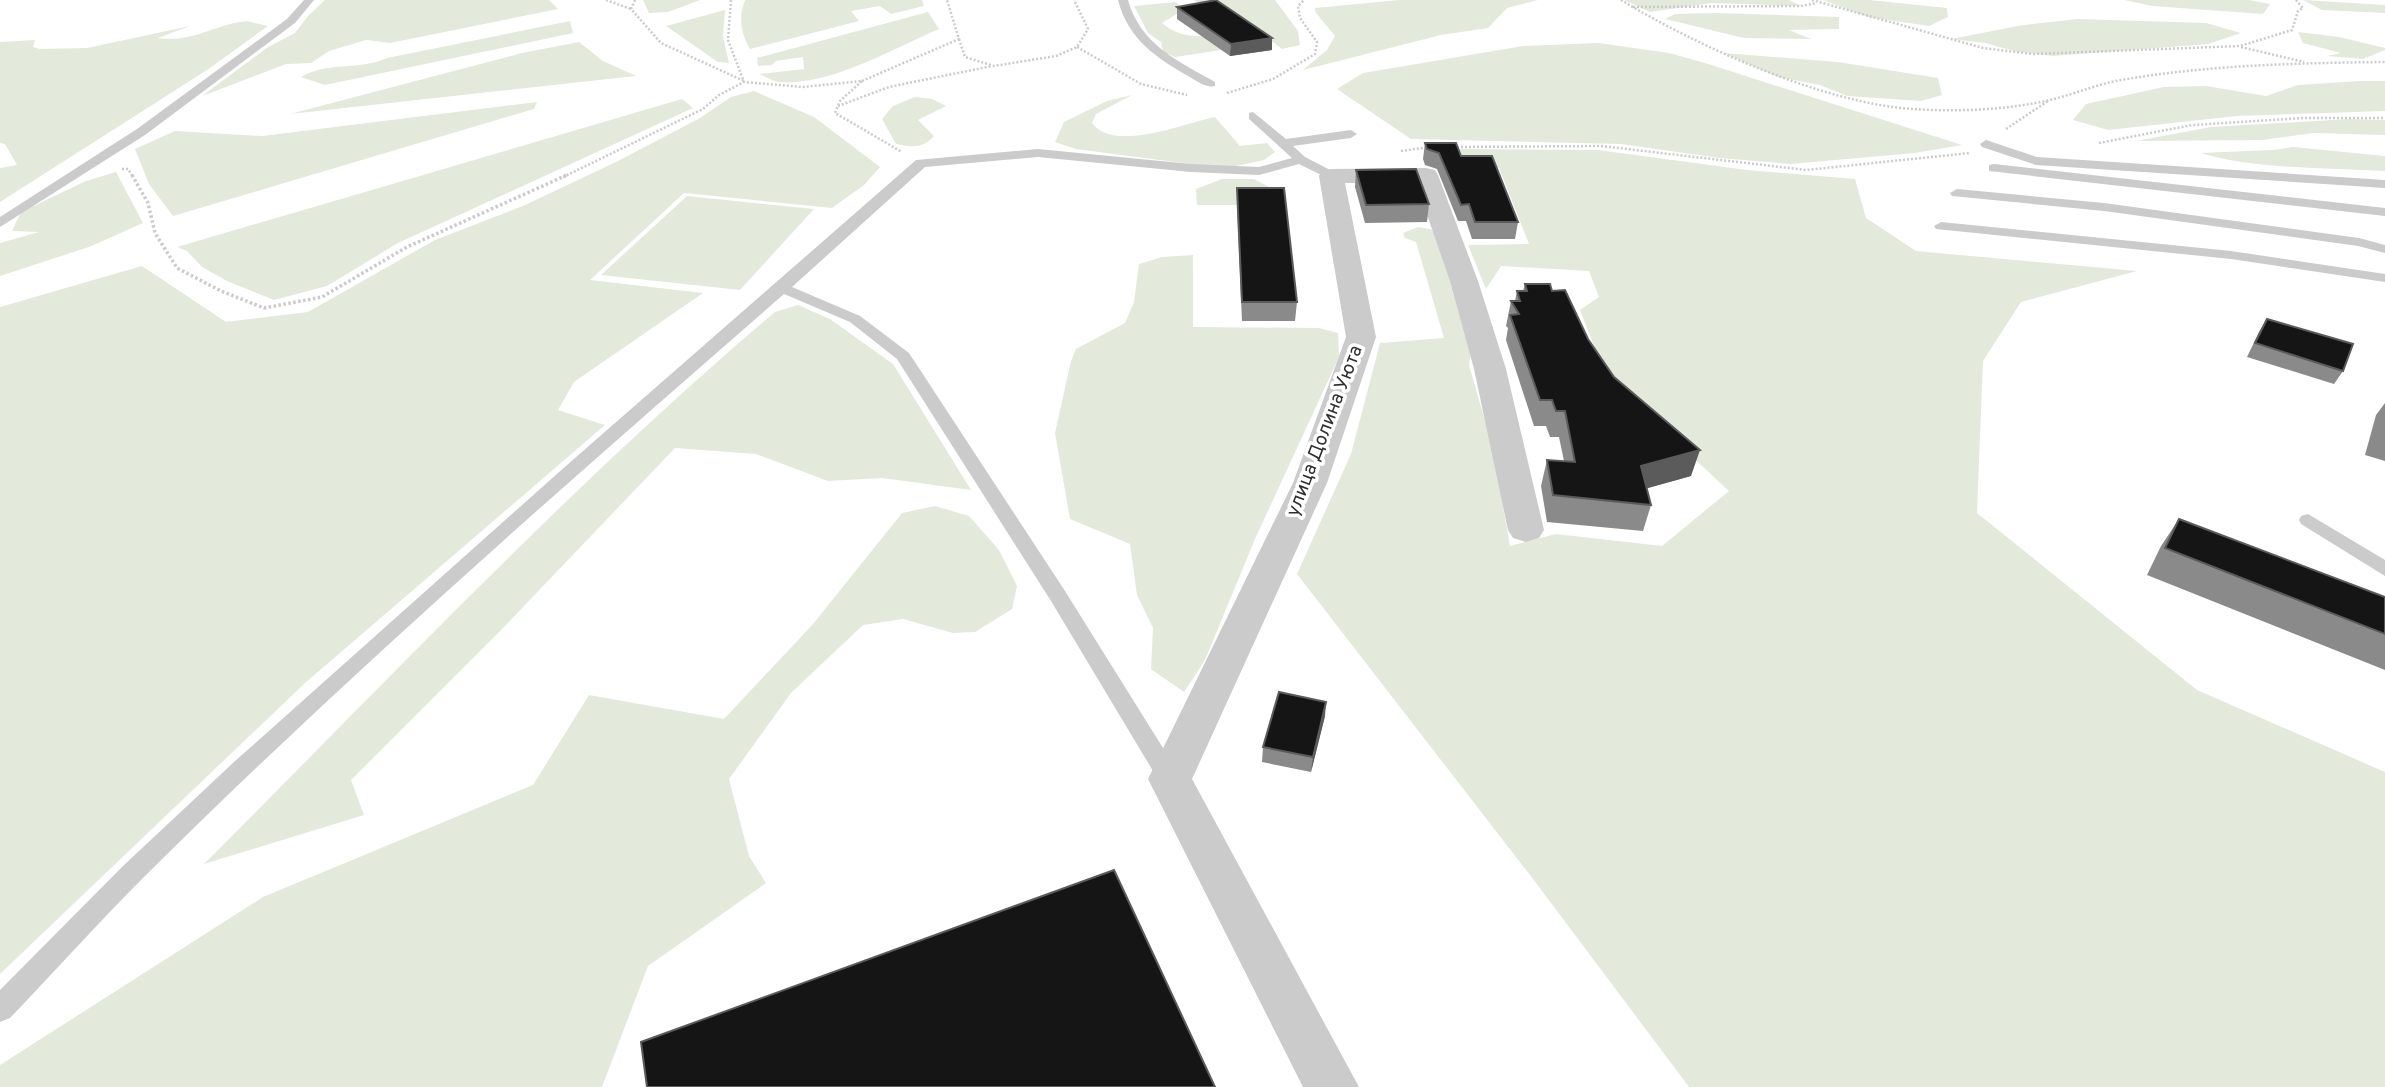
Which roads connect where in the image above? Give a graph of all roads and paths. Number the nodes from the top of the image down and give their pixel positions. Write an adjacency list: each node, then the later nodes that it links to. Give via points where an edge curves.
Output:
1 (309, 0): 36 (lane, via 291,21)
2 (606, 0): 13 (path)
3 (635, 0): 13 (path)
4 (731, 0): 20 (path, via 728,40)
5 (947, 0): 14 (path)
6 (1074, 0): 18 (path, via 1088,29 1077,47)
7 (1123, 0): 21 (lane, via 1125,16 1147,47)
8 (1621, 0): 12 (path)
9 (1812, 0): 11 (path)
10 (2296, 0): 15 (path, via 2303,8 2292,30)
11 (1819, 3): 12 (path); 15 (path, via 1983,48 2033,54)
12 (1632, 8): 22 (path, via 1799,85 1848,100 1912,109)
13 (631, 9): 20 (path, via 661,43)
14 (959, 39): 18 (path, via 965,57); 19 (path)
15 (2241, 46): 17 (path)
16 (2385, 62): 17 (path)
17 (2308, 63): 22 (path, via 2172,72 2103,82)
18 (994, 66): 23 (path, via 889,88)
19 (862, 81): 20 (path, via 803,87); 23 (path)
20 (744, 82): 36 (path, via 627,148 407,247 322,297 264,308 177,268 155,233 148,203 128,169)
21 (1212, 84)
22 (2050, 100): 29 (path)
23 (837, 107): 33 (path, via 835,113)
24 (1253, 116): 27 (lane)
25 (2385, 118): 28 (path, via 2192,125)
26 (1351, 134): 27 (lane)
27 (1285, 143): 34 (lane)
28 (2088, 143)
29 (1986, 144): 31 (path, via 1976,152 1806,170 1601,146); 37 (lane, via 2036,161)
30 (1431, 147): 32 (path)
31 (1444, 147)
32 (1396, 152)
33 (921, 163): 34 (lane, via 1038,153 1191,168); 46 (lane)
34 (1316, 168): 48 (street, via 1426,175 1490,369); 50 (street, улица Долина Уюта, via 1361,337 1310,483)
35 (1994, 168): 39 (lane)
36 (81, 171): 40 (lane)
37 (2385, 184)
38 (1957, 193): 42 (lane, via 2104,207)
39 (2385, 212)
40 (0, 223)
41 (1941, 226): 45 (lane, via 2218,254)
42 (2359, 242): 43 (lane); 44 (lane)
43 (2385, 243)
44 (2385, 249)
45 (2385, 278)
46 (782, 288): 50 (lane, via 855,319 903,356); 51 (lane, via 573,469 242,768)
47 (2308, 520): 49 (lane)
48 (1526, 530)
49 (2385, 569)
50 (1170, 779): 52 (street)
51 (0, 1009)
52 (1332, 1087)

